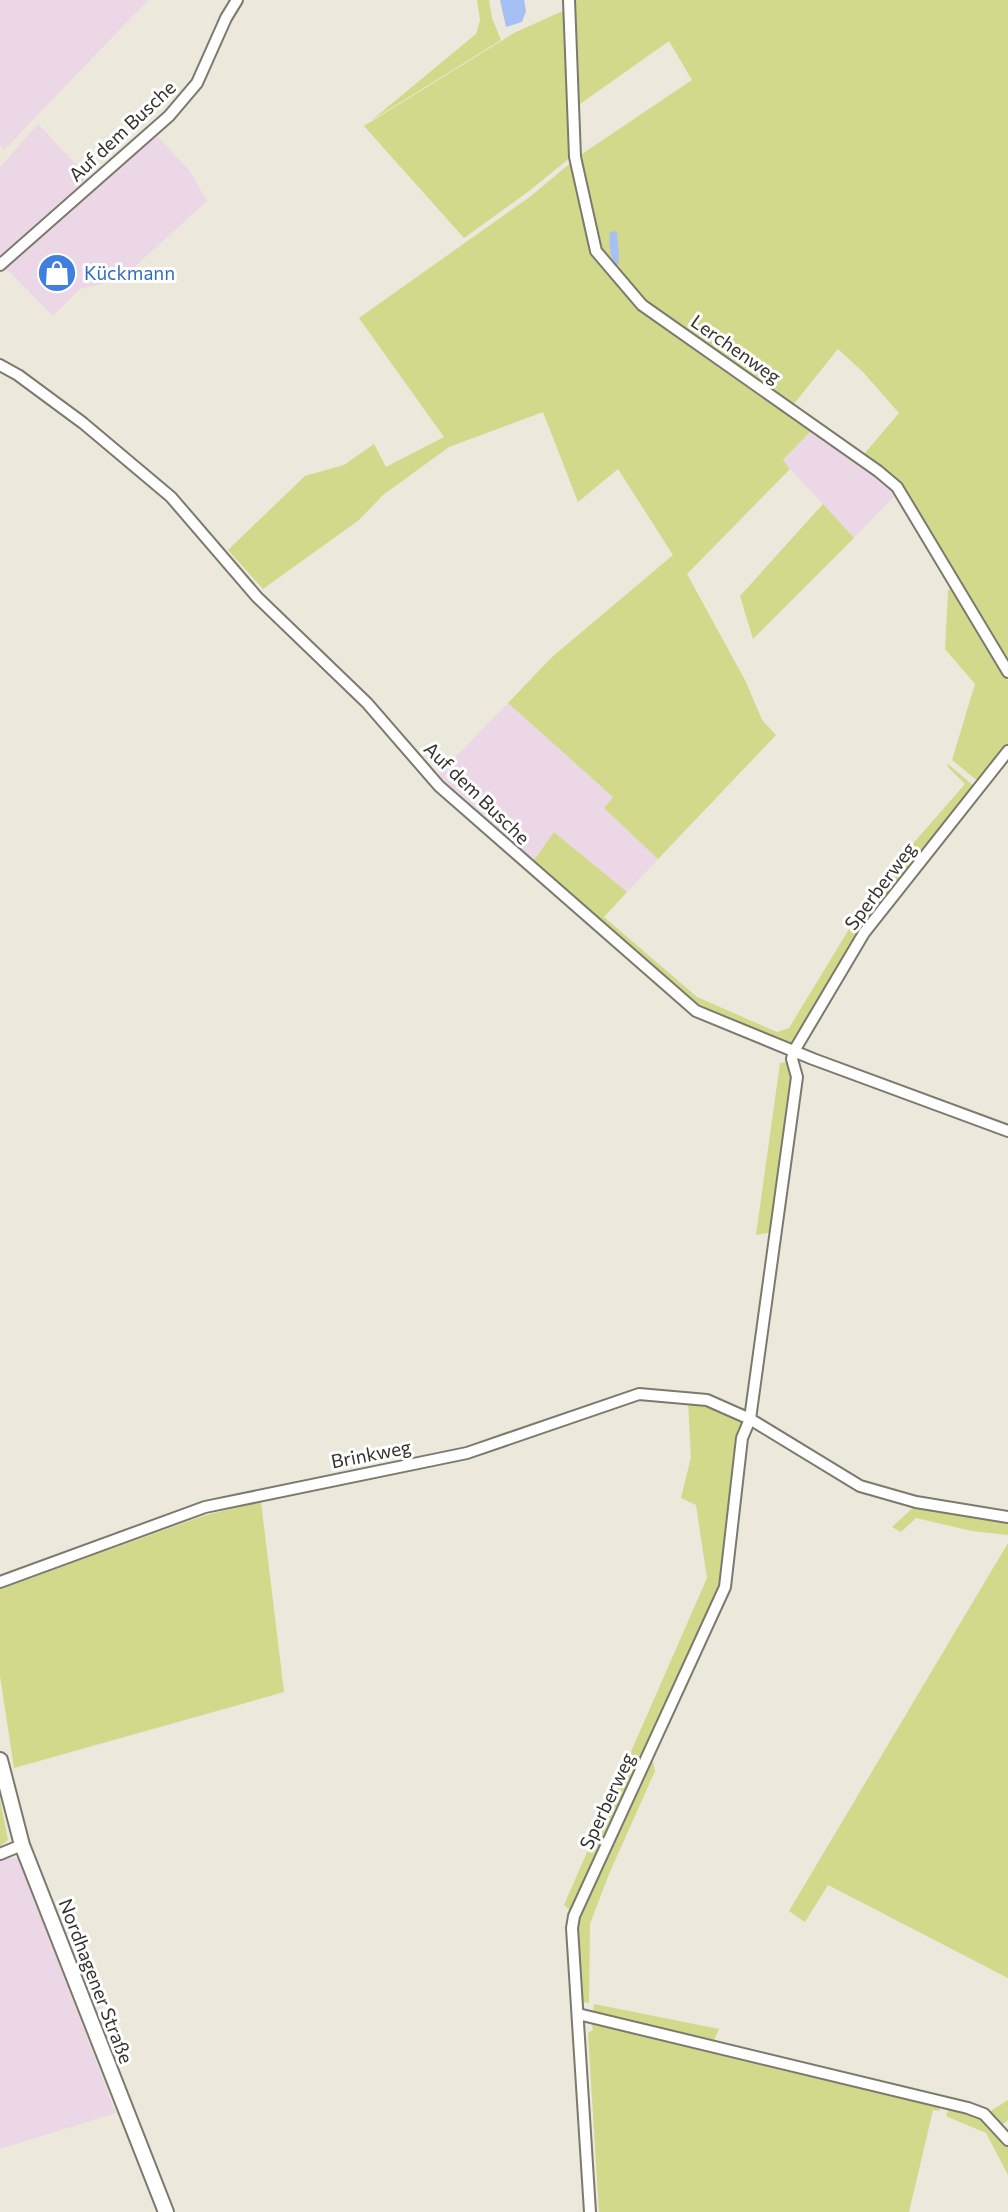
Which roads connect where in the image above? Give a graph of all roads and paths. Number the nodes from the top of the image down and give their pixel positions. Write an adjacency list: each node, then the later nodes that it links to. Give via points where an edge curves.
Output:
1 (237, 0): 3 (street, Auf dem Busche, via 197,83 169,116)
2 (569, 0): 5 (street, Lerchenweg, via 575,157 596,251 642,305 897,487)
3 (0, 265)
4 (0, 365): 7 (street, Auf dem Busche, via 83,424 171,497 257,597 367,703 439,786 696,1012)
5 (1008, 672)
6 (1008, 751): 7 (street, Sperberweg, via 864,933)
7 (794, 1051): 8 (street, Auf dem Busche); 9 (street)
8 (813, 1059): 9 (street); 10 (street, Auf dem Busche)
9 (797, 1077): 11 (street)
10 (1008, 1131)
11 (750, 1419): 12 (street, Brinkweg, via 860,1486 916,1502); 13 (street, Brinkweg, via 707,1400 639,1394 467,1453 205,1507); 17 (street, Sperberweg, via 742,1438 725,1587 574,1916)
12 (1008, 1517)
13 (0, 1582)
14 (0, 1760): 15 (street, Nordhagener Straße)
15 (22, 1845): 16 (street); 19 (street, Nordhagener Straße)
16 (0, 1854)
17 (578, 2014): 18 (street, via 968,2108 984,2114); 20 (street, Sperberweg)
18 (1008, 2140)
19 (166, 2212)
20 (590, 2212)

